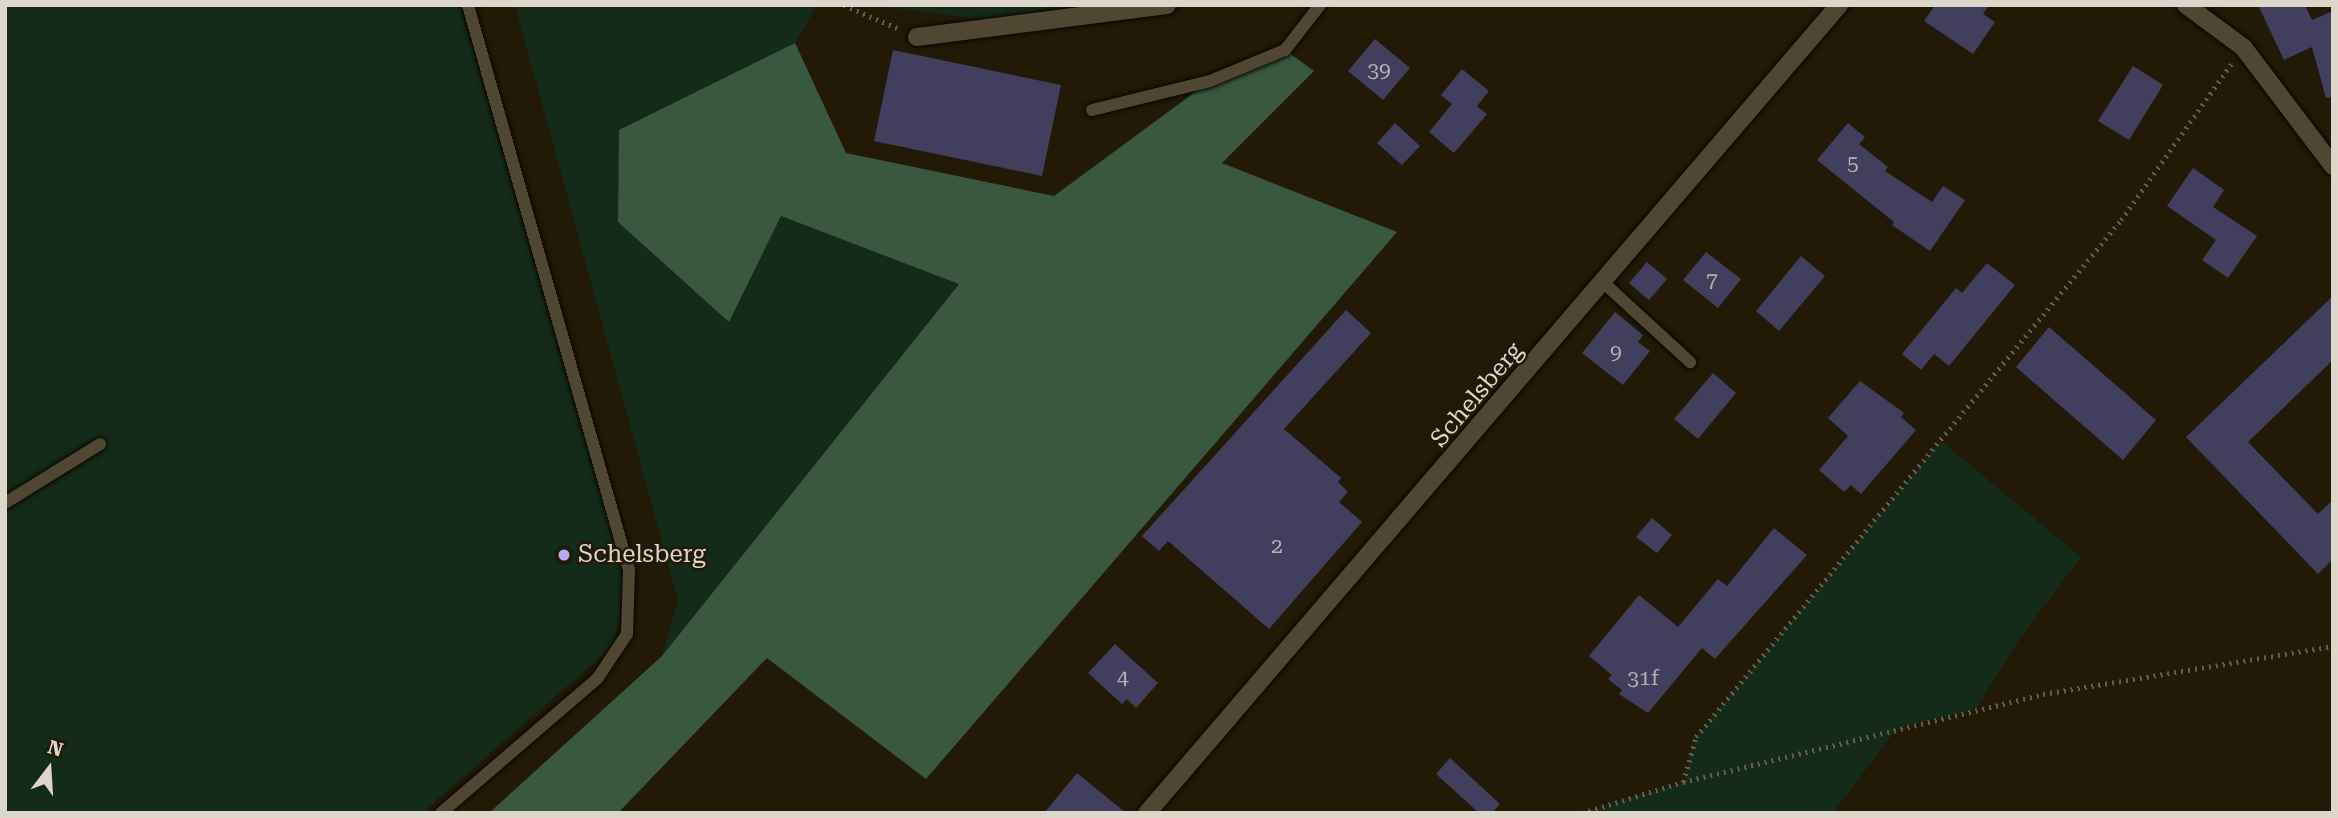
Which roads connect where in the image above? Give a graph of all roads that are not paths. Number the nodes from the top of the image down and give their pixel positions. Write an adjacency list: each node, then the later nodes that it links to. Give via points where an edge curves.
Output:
1 (468, 5): 13 (lane, via 629,570 626,634 597,679)
2 (1167, 5): 6 (street)
3 (1321, 5): 7 (lane, via 1285,50 1210,81)
4 (1839, 5): 9 (street, Schelsberg)
5 (2186, 5): 8 (street, via 2243,47)
6 (917, 37)
7 (1092, 110)
8 (2333, 166)
9 (1604, 283): 10 (lane); 14 (street, Schelsberg)
10 (1690, 362)
11 (100, 443): 12 (lane)
12 (5, 503)
13 (441, 813)
14 (1147, 813)

